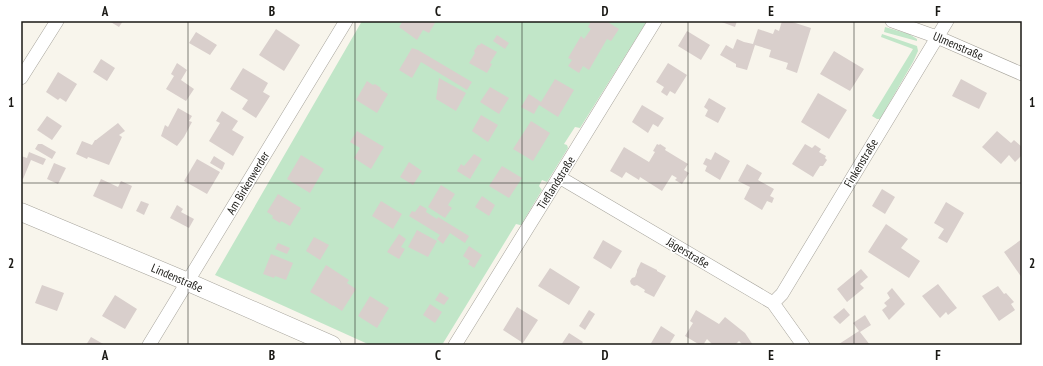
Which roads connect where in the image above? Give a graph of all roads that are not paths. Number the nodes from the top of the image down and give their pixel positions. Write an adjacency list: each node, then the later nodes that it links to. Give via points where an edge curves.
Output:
1 (57, 21): 8 (street)
2 (346, 21): 11 (street, Am Birkenwerder)
3 (655, 21): 9 (street, Tieflandstraße)
4 (892, 21): 6 (street, Ulmenstraße)
5 (947, 21): 6 (street, Finkenstraße)
6 (937, 37): 7 (street, Ulmenstraße); 12 (street, Finkenstraße, via 782,294)
7 (1022, 74)
8 (21, 78)
9 (560, 177): 12 (street, Jägerstraße); 15 (street, Tieflandstraße)
10 (21, 212): 11 (street, Lindenstraße)
11 (188, 282): 13 (street, Am Birkenwerder); 14 (street, Lindenstraße)
12 (773, 303): 16 (street, Jägerstraße)
13 (149, 345)
14 (332, 345)
15 (454, 345)
16 (803, 345)

